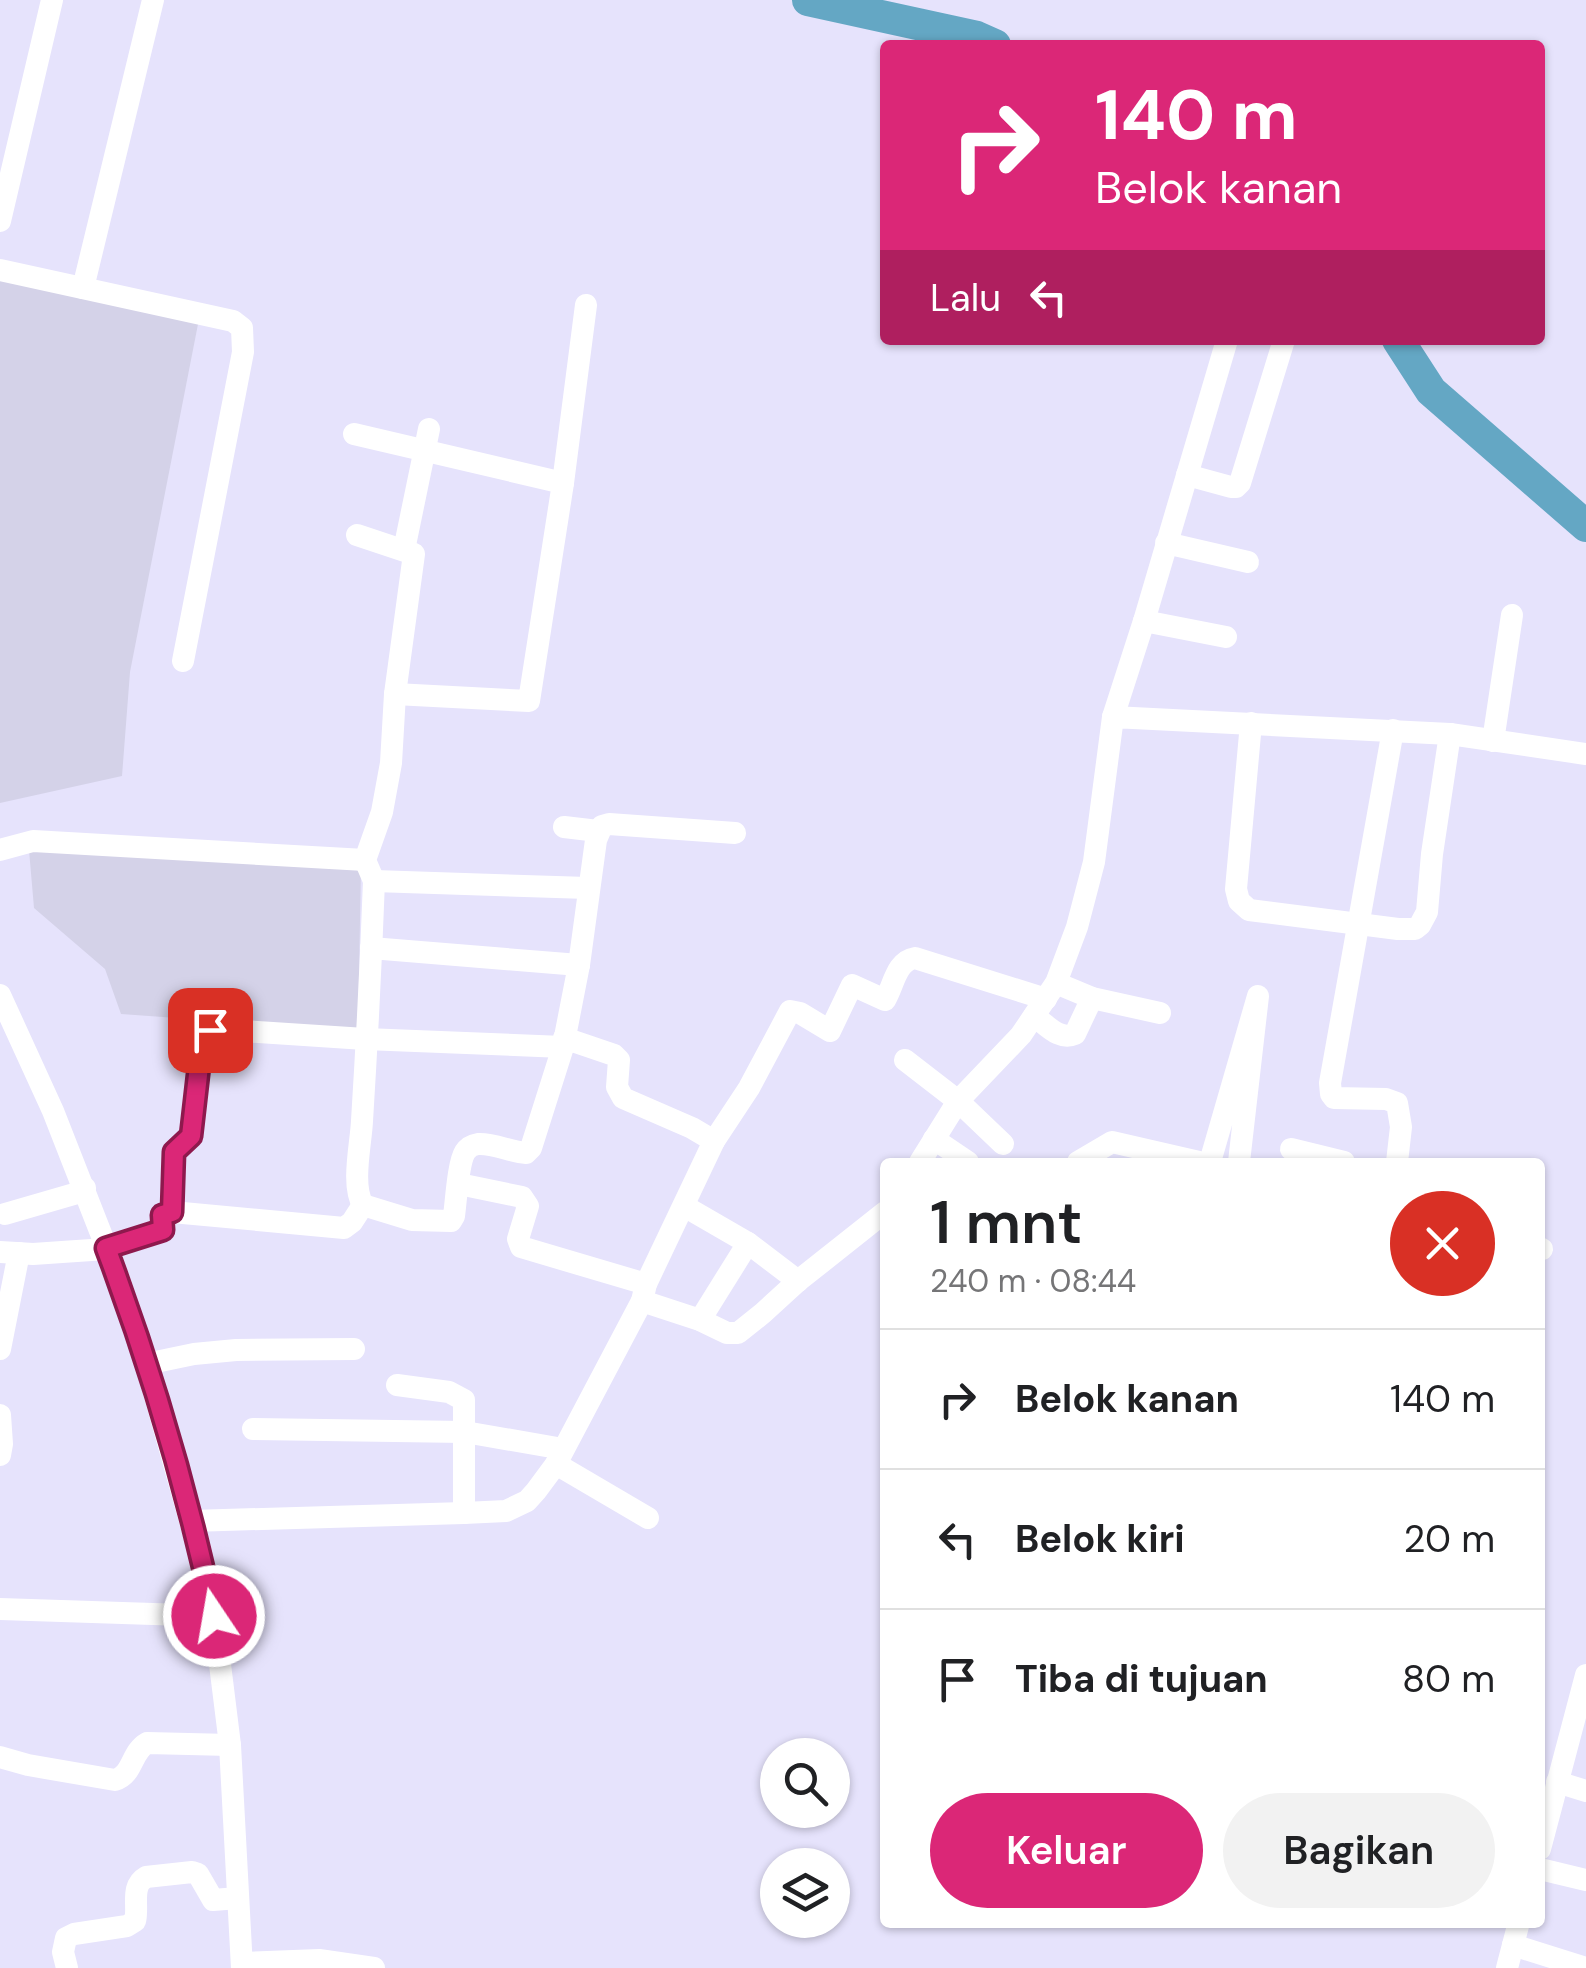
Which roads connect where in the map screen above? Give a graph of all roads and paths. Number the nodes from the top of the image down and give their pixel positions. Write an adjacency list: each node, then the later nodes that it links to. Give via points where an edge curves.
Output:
1 (52, 0): 3 (street)
2 (153, 0): 5 (street)
3 (0, 221)
4 (0, 270): 5 (street)
5 (83, 288): 20 (street, via 233,320 244,335)
6 (586, 306): 12 (street)
7 (1225, 345): 11 (street)
8 (1282, 345): 11 (street, via 1240,484)
9 (354, 434): 10 (street)
10 (427, 440): 12 (street); 15 (street)
11 (1186, 475): 14 (street)
12 (563, 483): 21 (street, via 529,700)
13 (357, 535): 15 (street)
14 (1166, 543): 16 (street); 18 (street)
15 (404, 550): 21 (street, via 414,554)
16 (1248, 562)
17 (1512, 616): 26 (street)
18 (1144, 622): 19 (street); 22 (street)
19 (1226, 636)
20 (183, 661)
21 (394, 694): 32 (street, via 391,762)
22 (1113, 717): 23 (street); 39 (street, via 1094,862 1077,926)
23 (1251, 723): 24 (street); 34 (street, via 1239,901 1248,910)
24 (1393, 730): 25 (street); 34 (street)
25 (1450, 734): 26 (street); 34 (street, via 1424,919 1407,930)
26 (1493, 741): 27 (street)
27 (1586, 754)
28 (564, 826): 29 (street)
29 (598, 831): 30 (street, via 608,824); 33 (street)
30 (735, 834)
31 (0, 850): 32 (street, via 33,841)
32 (369, 870): 33 (street); 35 (street)
33 (588, 888): 36 (street)
34 (1358, 925): 57 (street, via 1330,1089 1334,1098 1397,1103)
35 (372, 948): 36 (street); 41 (street)
36 (579, 965): 42 (street)
37 (0, 994): 59 (street)
38 (1092, 998): 39 (street); 39 (street, via 1069,1036 1060,1036); 40 (street)
39 (1046, 999): 44 (street); 46 (street, via 906,960 886,1000 850,987 830,1030 790,1011)
40 (1160, 1013)
41 (366, 1039): 42 (street); 60 (street, via 357,1184); 62 (street, via 206,1032 191,1136 174,1152)
42 (564, 1043): 46 (street, via 614,1054 623,1098); 58 (street, via 531,1148 520,1153 470,1146)
43 (905, 1060): 44 (street)
44 (958, 1101): 45 (street); 47 (street)
45 (934, 1139): 50 (street); 51 (street)
46 (714, 1141): 61 (street)
47 (1003, 1144)
48 (1291, 1149): 56 (street)
49 (1125, 1154): 52 (street, via 1112,1142); 53 (street)
50 (922, 1158)
51 (962, 1158)
52 (1085, 1158)
53 (1162, 1158)
54 (1211, 1158): 55 (street, via 1258,996)
55 (1238, 1158)
56 (1328, 1158)
57 (1397, 1158)
58 (458, 1184): 60 (street, via 451,1221 412,1220); 69 (street, via 526,1201 521,1247)
59 (85, 1188): 63 (street); 66 (street)
60 (363, 1205): 62 (street, via 344,1228)
61 (684, 1206): 65 (street); 69 (street)
62 (172, 1212): 66 (street, via 162,1215 163,1230)
63 (5, 1214)
64 (880, 1226): 68 (street)
65 (748, 1244): 68 (street); 70 (street)
66 (106, 1248): 67 (street); 73 (street)
67 (9, 1252): 71 (street)
68 (798, 1281): 70 (street, via 738,1332)
69 (644, 1292): 70 (street); 79 (street)
70 (700, 1320)
71 (0, 1349)
72 (354, 1349): 73 (street, via 236,1350)
73 (146, 1364): 82 (street)
74 (397, 1385): 77 (street, via 462,1398)
75 (0, 1415): 78 (street)
76 (253, 1429): 77 (street)
77 (464, 1432): 79 (street); 80 (street)
78 (0, 1454)
79 (559, 1456): 80 (street, via 517,1508); 81 (street)
80 (464, 1513): 82 (street)
81 (648, 1518)
82 (191, 1521): 84 (street)
83 (1, 1614): 84 (street)
84 (214, 1616): 87 (street)
85 (1586, 1676): 86 (street)
86 (1582, 1705): 89 (street)
87 (230, 1745): 88 (street, via 146,1743 115,1780); 94 (street)
88 (0, 1757)
89 (1557, 1782): 90 (street); 91 (street)
90 (1586, 1791)
91 (1545, 1829)
92 (1545, 1870): 93 (street)
93 (1586, 1880)
94 (238, 1898): 96 (street); 97 (street, via 213,1900 192,1872 146,1877 136,1887 134,1921 66,1938)
95 (1513, 1945): 99 (street)
96 (242, 1966): 98 (street, via 320,1960)
97 (66, 1968)
98 (374, 1968)
99 (1586, 1968)

